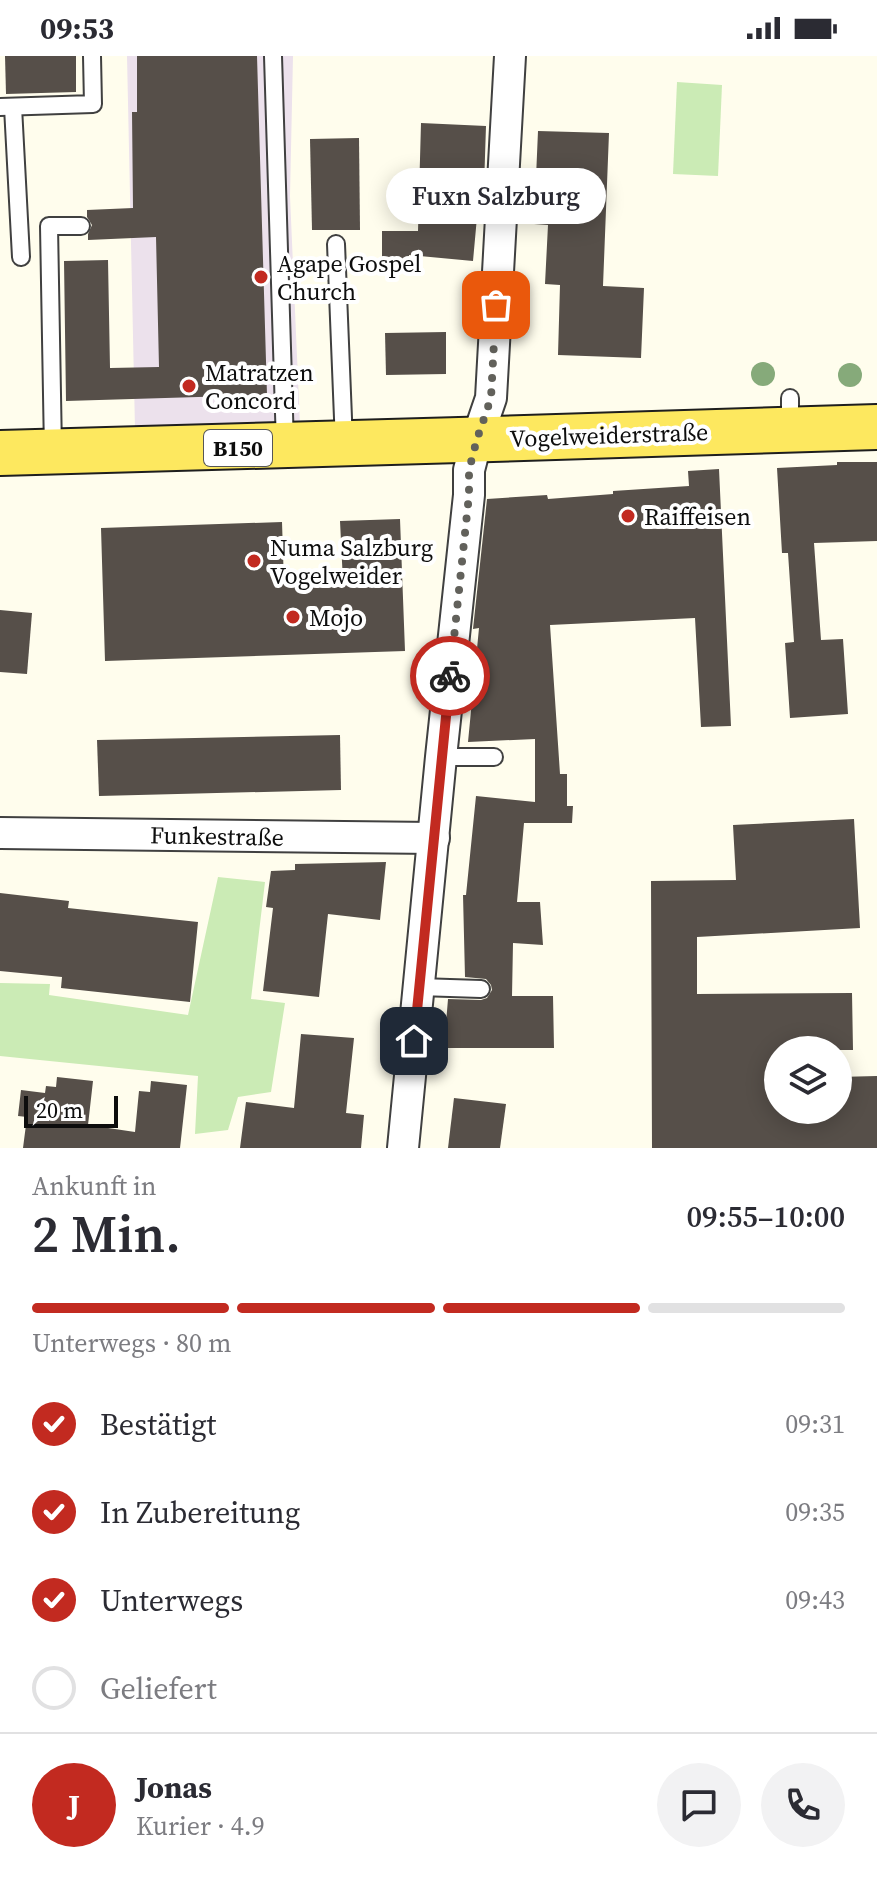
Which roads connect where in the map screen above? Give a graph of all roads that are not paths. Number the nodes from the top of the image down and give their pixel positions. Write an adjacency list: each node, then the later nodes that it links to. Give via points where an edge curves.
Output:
1 (92, 56): 4 (lane, via 93,104)
2 (273, 56): 11 (lane)
3 (510, 56): 9 (street, via 491,398)
4 (6, 107): 7 (lane)
5 (81, 226): 12 (lane, via 49,226)
6 (336, 244): 10 (lane)
7 (21, 257)
8 (877, 427): 9 (main road, Vogelweiderstraße / B150, via 790,414)
9 (477, 439): 10 (main road, Vogelweiderstraße / B150); 14 (street, via 469,470)
10 (344, 445): 11 (main road, Vogelweiderstraße / B150)
11 (285, 447): 12 (main road, Vogelweiderstraße / B150)
12 (53, 452): 13 (main road, Vogelweiderstraße / B150)
13 (0, 453)
14 (441, 757): 15 (lane); 17 (street)
15 (494, 757)
16 (0, 833): 17 (street, Funkestraße)
17 (434, 838): 18 (street)
18 (419, 987): 19 (lane); 20 (street)
19 (481, 989)
20 (403, 1148)

